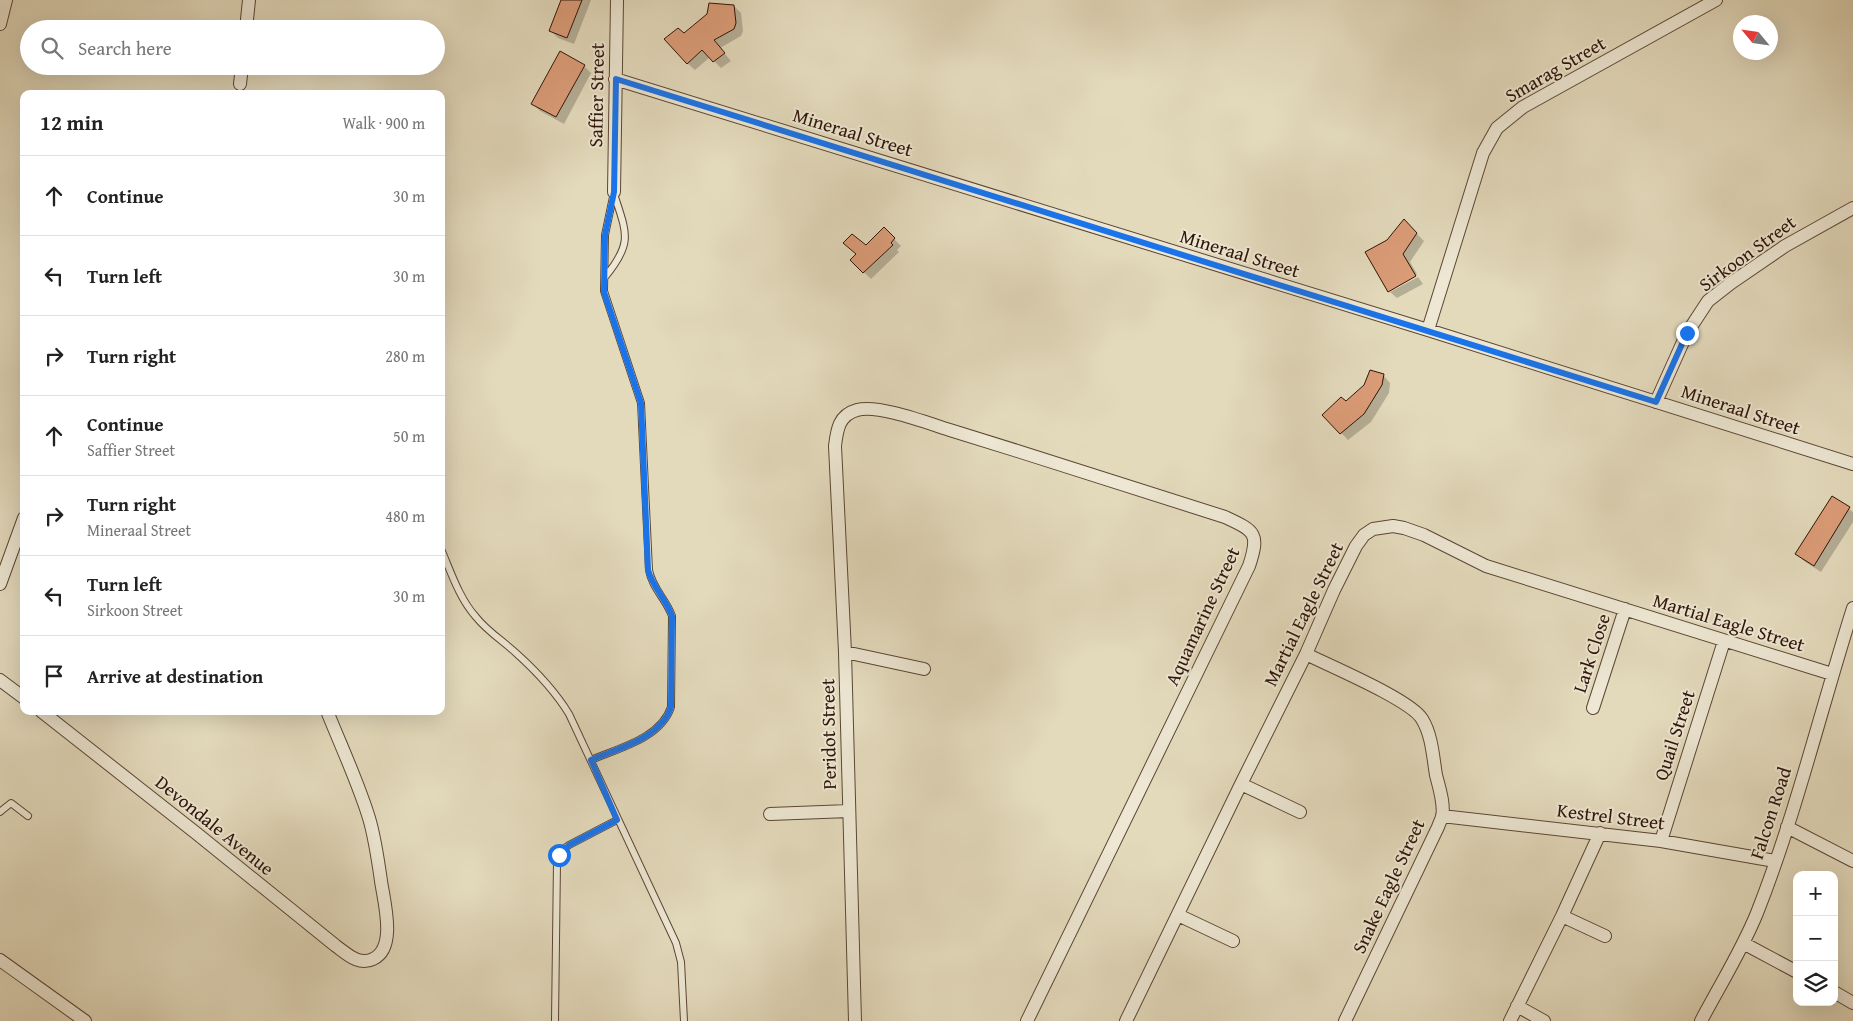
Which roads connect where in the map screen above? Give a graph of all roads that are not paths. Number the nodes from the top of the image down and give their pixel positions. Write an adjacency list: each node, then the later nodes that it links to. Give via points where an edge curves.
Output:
1 (6, 0): 6 (street)
2 (249, 0): 5 (street)
3 (617, 0): 8 (street, Saffier Street)
4 (1716, 0): 13 (street, Smarag Street, via 1523,107 1497,128 1483,153)
5 (247, 20)
6 (0, 24)
7 (241, 75): 9 (street)
8 (616, 79): 10 (street, Saffier Street); 13 (street, Mineraal Street)
9 (240, 84)
10 (614, 192): 12 (lane, via 605,235); 12 (lane, via 626,242 618,262)
11 (1853, 208): 14 (street, Sirkoon Street, via 1785,246 1708,301 1687,333)
12 (605, 278): 33 (lane, via 605,297 641,403 648,570 672,616 671,707 668,718 653,733)
13 (1428, 330): 14 (street, Mineraal Street)
14 (1656, 402): 16 (street, Mineraal Street)
15 (835, 446): 24 (street, Peridot Street); 61 (street, Aquamarine Street, via 838,426 849,413 868,408 883,411 1225,517 1245,526 1255,539 1249,566)
16 (1853, 464)
17 (20, 526): 18 (street)
18 (5, 556): 20 (street)
19 (445, 558): 33 (lane, via 471,612 559,699)
20 (0, 583)
21 (1853, 608): 27 (street, Falcon Road)
22 (1625, 609): 23 (street, Martial Eagle Street); 25 (street, Martial Eagle Street, via 1486,566 1404,528 1383,526 1364,535 1356,546); 30 (street, Lark Close)
23 (1724, 641): 27 (street, Martial Eagle Street); 44 (street, Quail Street)
24 (845, 652): 26 (street); 35 (street, Peridot Street)
25 (1306, 654): 34 (street, Martial Eagle Street); 40 (street, Snake Eagle Street, via 1384,692 1422,718 1434,758)
26 (924, 669)
27 (1832, 674): 42 (street, Falcon Road)
28 (0, 680): 29 (street)
29 (20, 695)
30 (1593, 708)
31 (45, 715): 32 (street, Devondale Avenue, via 336,946 359,961 369,961 384,950 387,937 376,851 366,807)
32 (329, 715)
33 (591, 760): 41 (lane)
34 (1241, 784): 37 (street); 47 (street, Martial Eagle Street)
35 (849, 811): 38 (street); 60 (street, Peridot Street)
36 (0, 812): 39 (lane, via 11,803)
37 (1300, 812)
38 (770, 814)
39 (28, 816)
40 (1442, 816): 43 (street, Kestrel Street); 63 (street, Snake Eagle Street)
41 (617, 820): 58 (lane, via 569,845 559,855); 59 (lane, via 676,943 681,962)
42 (1787, 827): 45 (street, Falcon Road); 46 (street)
43 (1600, 834): 44 (street, Kestrel Street); 48 (street)
44 (1660, 841): 45 (street, Kestrel Street)
45 (1775, 861): 51 (street, Falcon Road)
46 (1853, 861)
47 (1178, 914): 50 (street); 62 (street, Martial Eagle Street)
48 (1562, 916): 49 (street); 56 (street)
49 (1605, 936)
50 (1233, 941)
51 (1743, 943): 53 (street); 66 (street, Falcon Road)
52 (0, 960): 57 (street)
53 (1793, 970)
54 (1838, 994): 55 (street)
55 (1853, 1003)
56 (1517, 1006): 64 (street); 65 (street)
57 (85, 1021)
58 (555, 1021)
59 (684, 1021)
60 (854, 1021)
61 (1026, 1021)
62 (1126, 1021)
63 (1345, 1021)
64 (1510, 1021)
65 (1544, 1021)
66 (1701, 1021)

